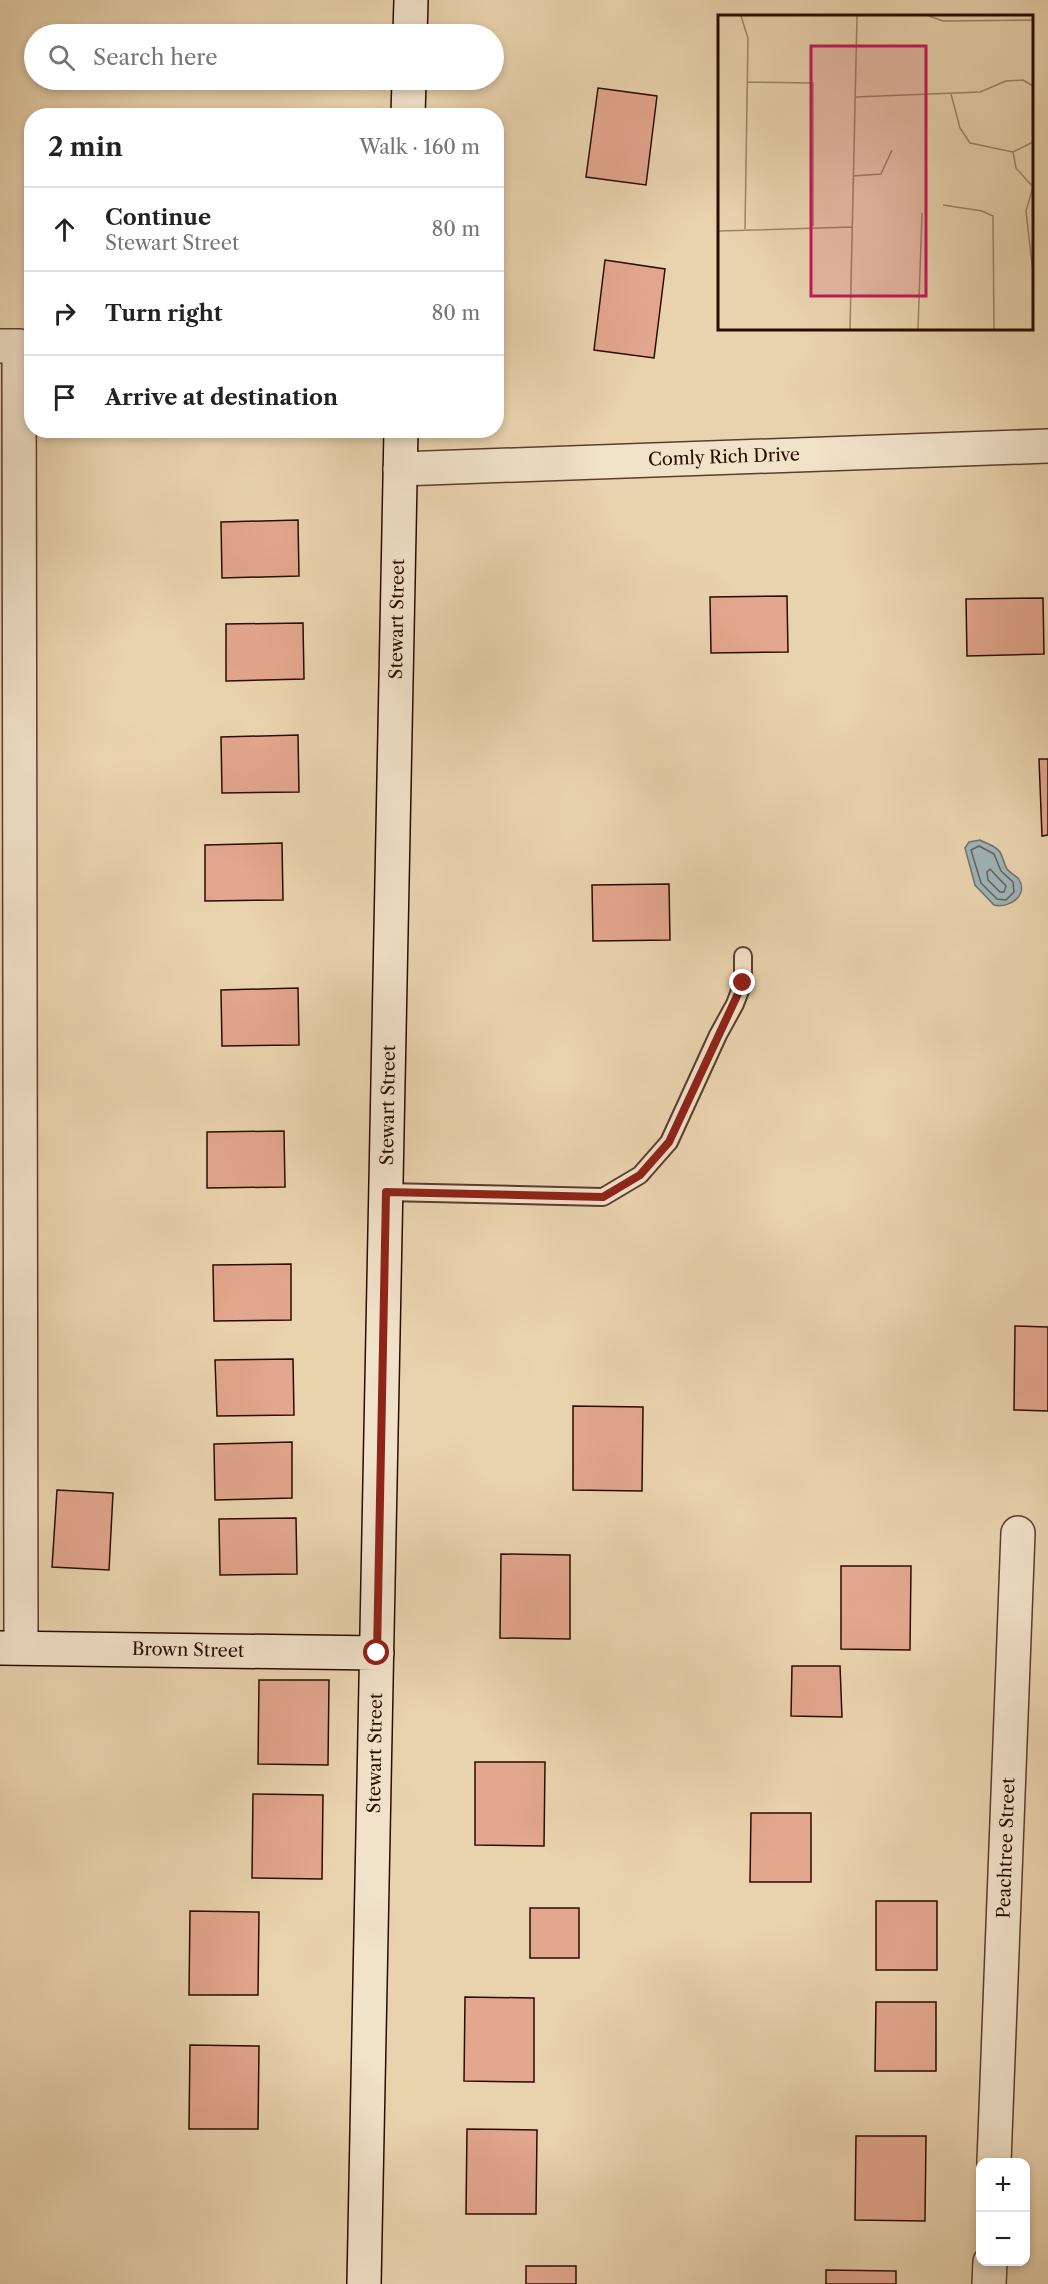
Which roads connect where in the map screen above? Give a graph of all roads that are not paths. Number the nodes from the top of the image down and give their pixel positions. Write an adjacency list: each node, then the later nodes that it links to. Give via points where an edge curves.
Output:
1 (411, 0): 2 (street)
2 (410, 24)
3 (409, 90): 4 (street)
4 (408, 108)
5 (10, 346): 12 (street)
6 (401, 438): 8 (street, Stewart Street)
7 (1048, 446): 8 (street, Comly Rich Drive)
8 (400, 469): 10 (street, Stewart Street)
9 (743, 956): 10 (lane, via 743,983 735,1004 669,1142 640,1175 603,1197)
10 (386, 1192): 13 (street, Stewart Street)
11 (1018, 1533): 14 (street, Peachtree Street)
12 (11, 1647): 13 (street, Brown Street)
13 (377, 1653): 16 (street, Stewart Street)
14 (994, 2158)
15 (990, 2266): 17 (street)
16 (364, 2284)
17 (989, 2284)

